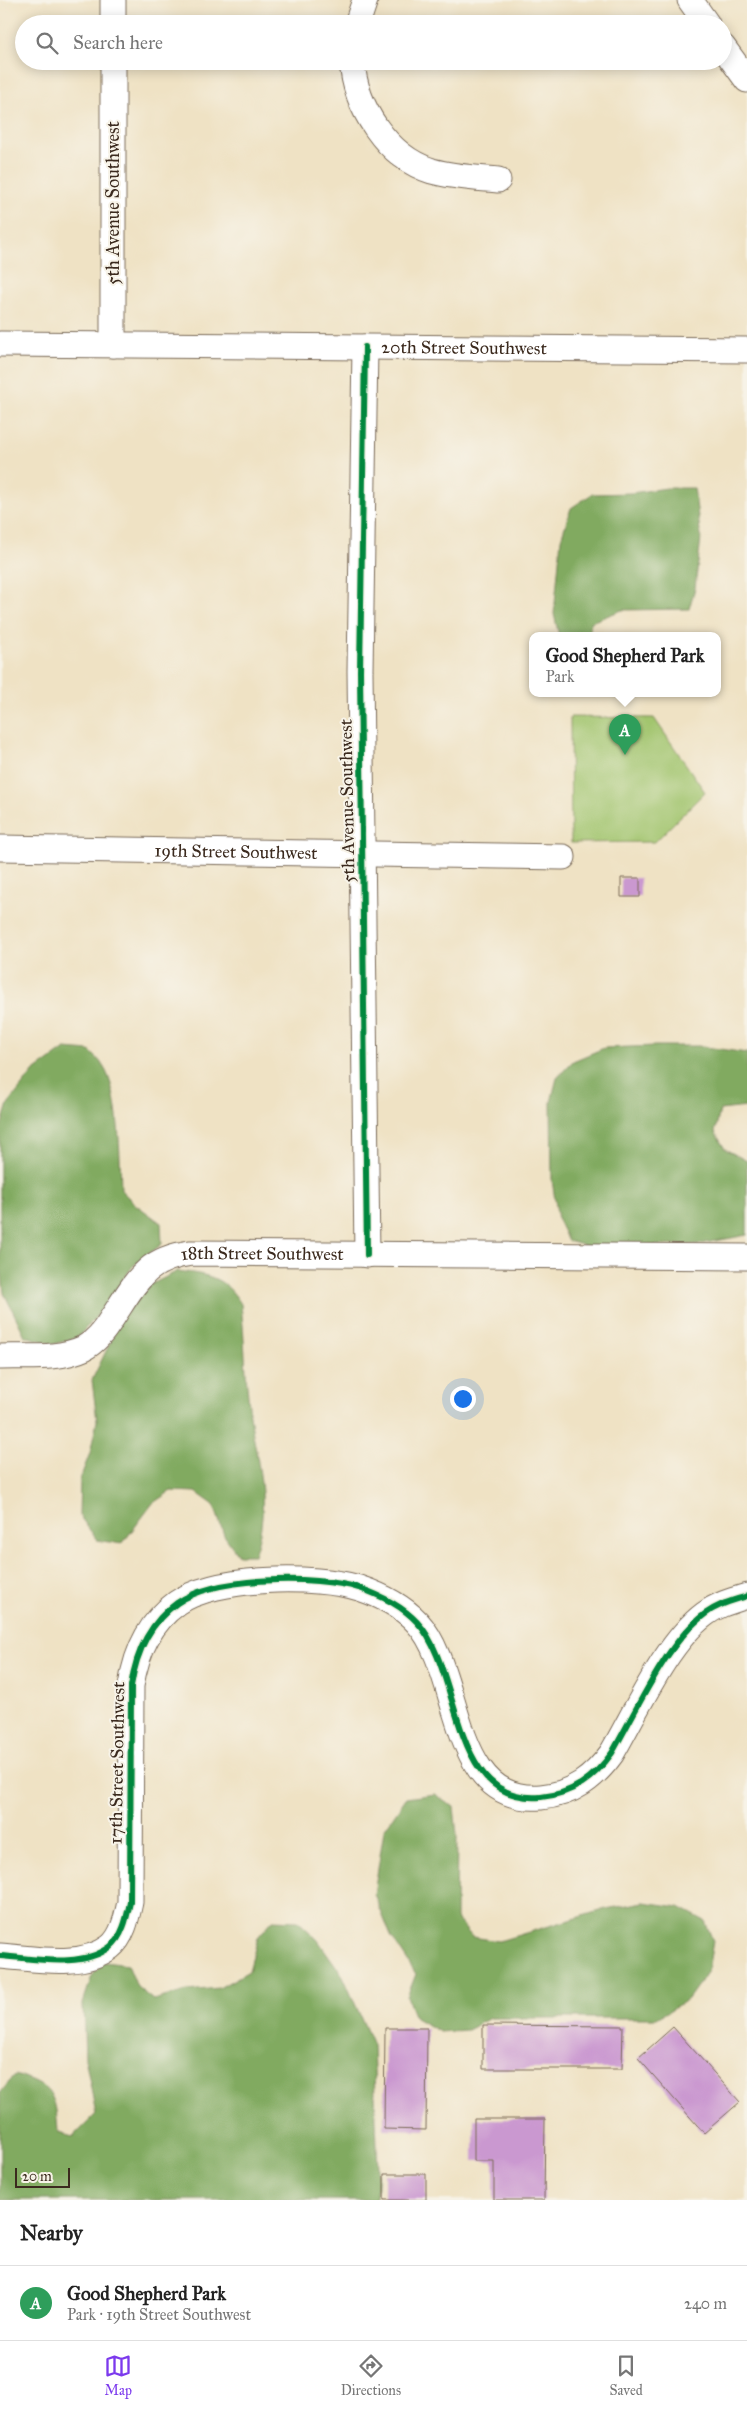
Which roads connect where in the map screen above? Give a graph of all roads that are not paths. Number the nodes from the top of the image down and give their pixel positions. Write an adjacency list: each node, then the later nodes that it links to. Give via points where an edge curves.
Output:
1 (113, 0): 4 (street)
2 (364, 0): 5 (street)
3 (690, 0): 6 (street)
4 (113, 15)
5 (360, 15)
6 (701, 15)
7 (732, 59): 10 (street)
8 (113, 70): 13 (street, 5th Avenue Southwest)
9 (353, 70): 11 (street, via 362,104 379,131 402,155 431,170)
10 (747, 80)
11 (498, 180)
12 (0, 344): 13 (street, 20th Street Southwest)
13 (113, 344): 14 (street, 20th Street Southwest)
14 (365, 347): 15 (street, 20th Street Southwest); 17 (street, 5th Avenue Southwest, via 360,671)
15 (747, 350)
16 (0, 848): 17 (street, 19th Street Southwest)
17 (363, 855): 18 (street, 19th Street Southwest); 19 (street, 5th Avenue Southwest)
18 (563, 857)
19 (367, 1255): 20 (street, 18th Street Southwest); 21 (street, 18th Street Southwest, via 210,1251 172,1255 159,1261 134,1283 92,1344 64,1355)
20 (747, 1257)
21 (0, 1356)
22 (747, 1596): 23 (street, 17th Street Southwest, via 706,1613 677,1640 599,1770 568,1791 537,1797 504,1790 484,1774 464,1739 443,1667 432,1644 417,1623 394,1603 358,1588 322,1582 233,1583 204,1589 178,1603 152,1627 134,1664 131,1686 130,1902 121,1932 111,1946 94,1956 61,1960)
23 (0, 1956)

